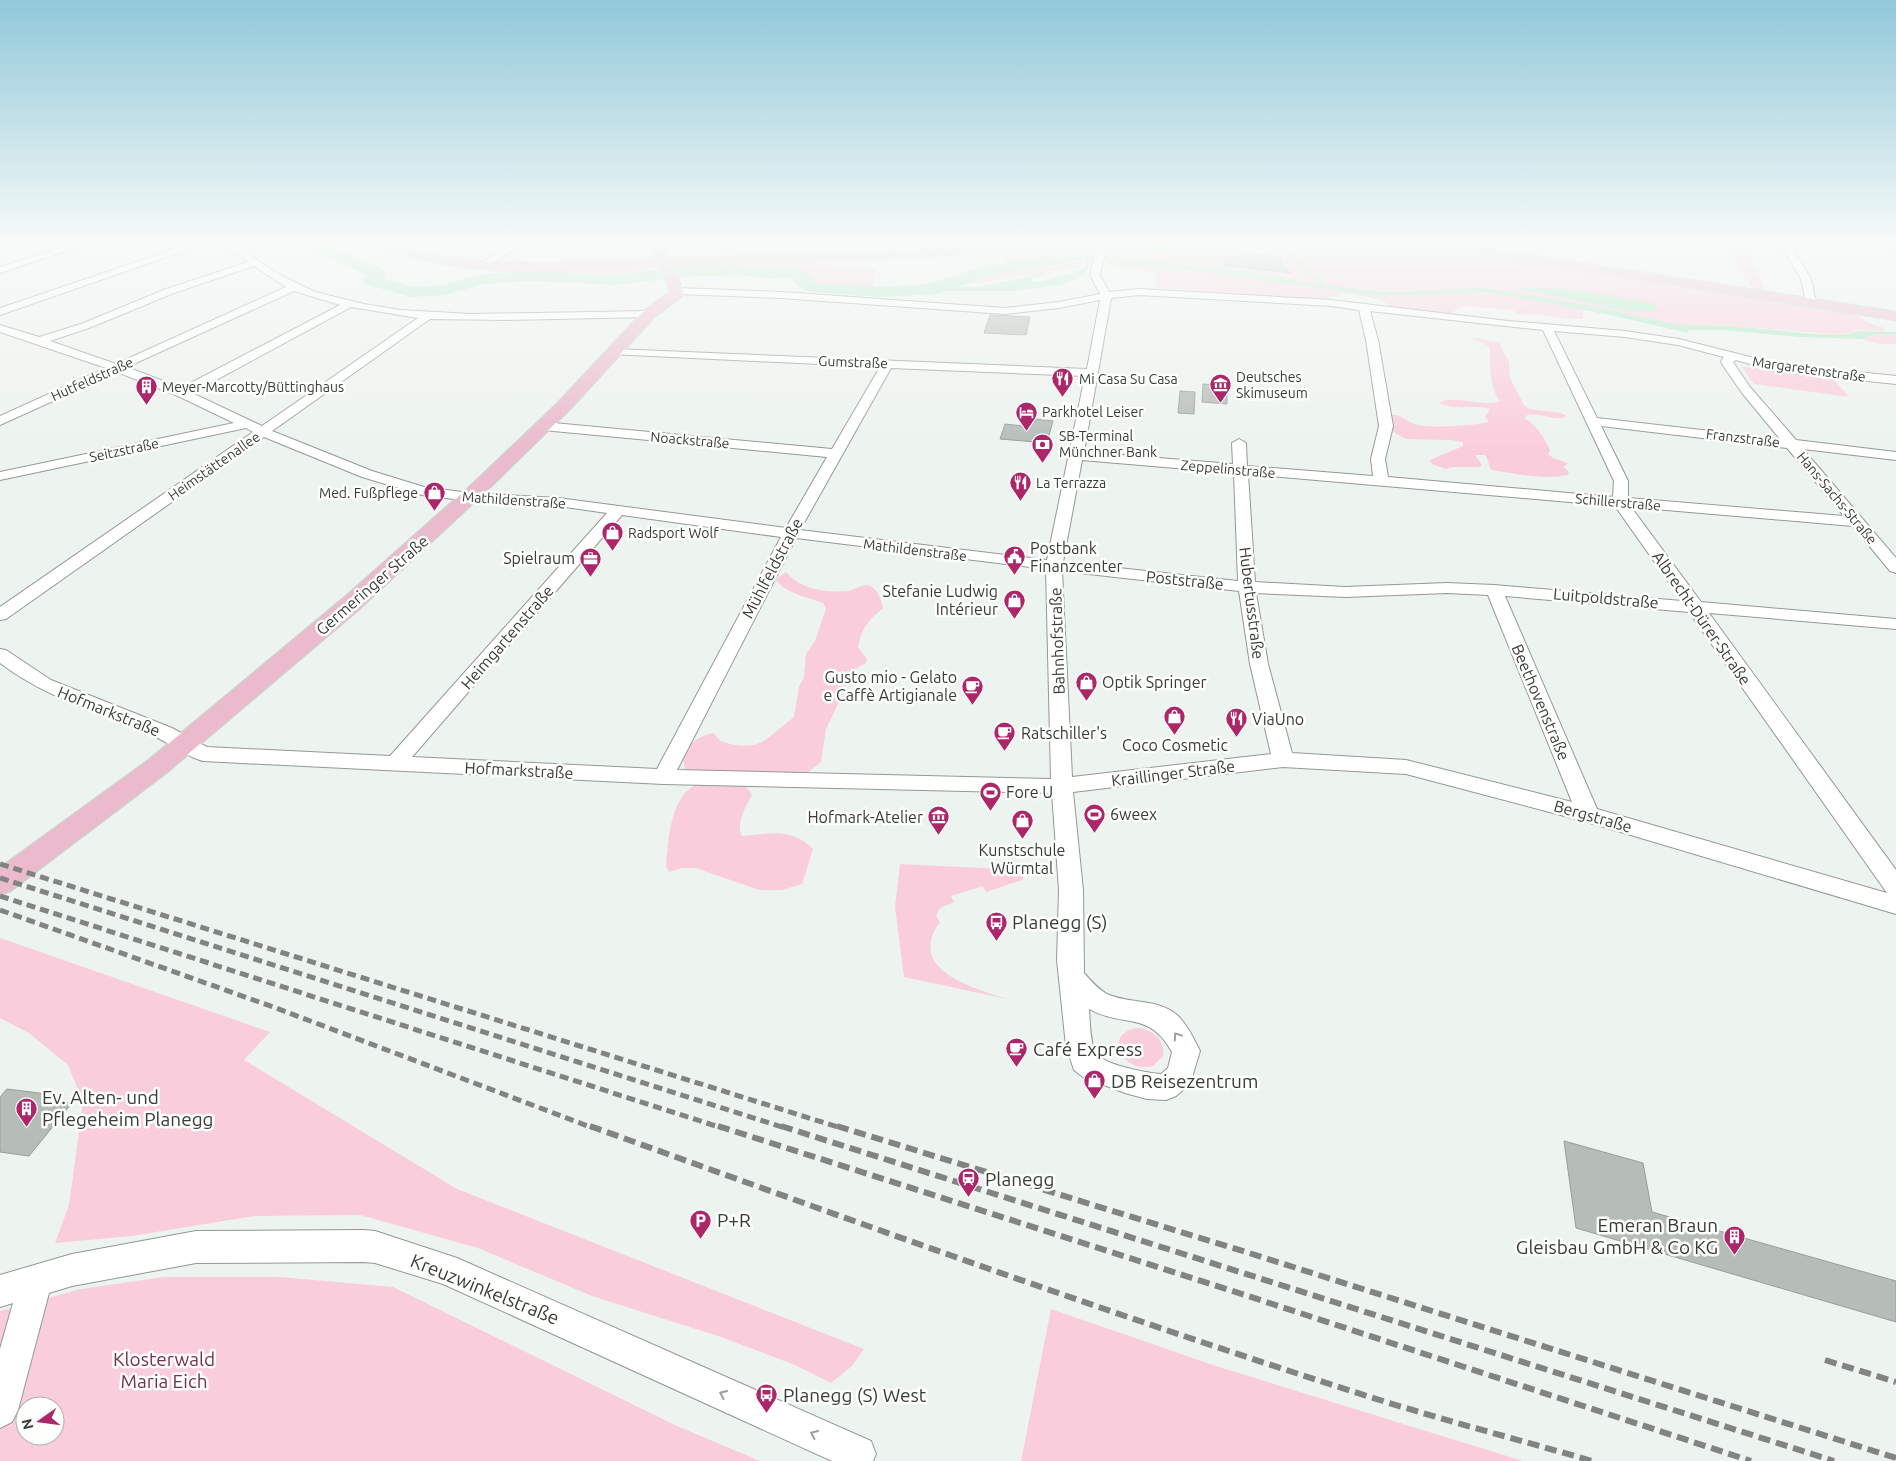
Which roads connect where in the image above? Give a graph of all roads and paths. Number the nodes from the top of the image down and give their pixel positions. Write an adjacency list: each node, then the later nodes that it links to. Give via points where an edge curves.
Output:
1 (118, 312): 17 (street)
2 (239, 312): 21 (street, Hutfeldstraße)
3 (335, 312): 24 (street)
4 (402, 312): 11 (street)
5 (651, 312): 10 (main road, Germeringer Straße)
6 (1103, 312): 22 (street, Bahnhofstraße)
7 (1366, 312): 37 (street, via 1386,426 1378,459)
8 (1410, 312): 14 (street, Margaretenstraße)
9 (1873, 312): 12 (main road)
10 (649, 314): 11 (street, via 508,318); 18 (main road, Germeringer Straße)
11 (426, 316): 29 (street, Heimstättenallee)
12 (1896, 316)
13 (0, 328): 15 (street, Mathildenstraße)
14 (1547, 328): 19 (street, Margaretenstraße, via 1658,338); 26 (street)
15 (20, 336): 16 (street); 17 (street, Mathildenstraße)
16 (7, 341)
17 (39, 341): 21 (street, Mathildenstraße)
18 (614, 352): 20 (street, Gumstraße); 28 (main road, Germeringer Straße)
19 (1733, 357): 23 (street, Margaretenstraße, via 1802,371); 31 (street, Hans-Sachs-Straße, via 1727,361 1728,364)
20 (888, 363): 22 (street, Gumstraße); 32 (street, Mühlfeldstraße)
21 (118, 368): 24 (street, Mathildenstraße); 25 (street, Hutfeldstraße)
22 (1092, 373): 33 (street, Bahnhofstraße)
23 (1896, 380)
24 (182, 393): 27 (street, Mathildenstraße)
25 (0, 421)
26 (1591, 421): 31 (street, Franzstraße); 39 (street, via 1621,481)
27 (247, 424): 29 (street, Mathildenstraße); 36 (street, Seitzstraße)
28 (543, 426): 32 (street, Noackstraße); 38 (main road, Germeringer Straße)
29 (264, 432): 38 (street, Mathildenstraße, via 372,476 422,491); 49 (street, Heimstättenallee)
30 (1239, 443): 35 (street, Hubertusstraße)
31 (1792, 444): 34 (street, Franzstraße); 41 (street, Hans-Sachs-Straße)
32 (836, 454): 42 (street, Mühlfeldstraße)
33 (1075, 455): 35 (street, Zeppelinstraße); 43 (street, Bahnhofstraße)
34 (1896, 456)
35 (1240, 470): 37 (street, Zeppelinstraße); 45 (street, Hubertusstraße)
36 (0, 476)
37 (1381, 482): 39 (street, Schillerstraße)
38 (470, 497): 40 (street, Mathildenstraße, via 558,502); 52 (main road, Germeringer Straße, via 352,603)
39 (1620, 502): 41 (street, Schillerstraße); 48 (street, Albrecht-Dürer-Straße)
40 (618, 510): 42 (street, Mathildenstraße); 54 (street, Heimgartenstraße)
41 (1856, 522): 44 (street, Hans-Sachs-Straße)
42 (790, 534): 43 (street, Mathildenstraße); 55 (street, Mühlfeldstraße)
43 (1054, 566): 45 (street, Poststraße); 56 (street, Bahnhofstraße)
44 (1896, 568)
45 (1247, 587): 47 (street, Poststraße); 53 (street, Hubertusstraße, via 1259,664)
46 (1494, 590): 47 (street, Luitpoldstraße, via 1447,588); 48 (street, Luitpoldstraße); 57 (street, Beethovenstraße)
47 (1345, 592)
48 (1693, 605): 50 (street, Luitpoldstraße); 59 (street, Albrecht-Dürer-Straße)
49 (0, 615)
50 (1896, 624)
51 (0, 654): 52 (street, Hofmarkstraße, via 43,684)
52 (186, 743): 54 (street, Hofmarkstraße, via 203,754); 58 (main road, Germeringer Straße)
53 (1283, 760): 56 (street, Kraillinger Straße); 57 (street, Bergstraße, via 1406,767)
54 (395, 764): 55 (street, Hofmarkstraße)
55 (662, 777): 56 (street, Hofmarkstraße)
56 (1062, 786): 61 (street, Bahnhofstraße, via 1072,890)
57 (1588, 814): 60 (street, Bergstraße)
58 (0, 883)
59 (1896, 888)
60 (1896, 905)
61 (1072, 978): 61 (street, Bahnhofstraße, one-way to 61, via 1084,1061 1093,1068 1147,1086 1166,1087 1180,1075 1186,1051 1176,1032 1158,1017 1106,1006 1083,993)
62 (36, 1280): 63 (street, Kreuzwinkelstraße); 64 (street); 65 (street, Kreuzwinkelstraße, one-way to 62, via 446,1269 375,1247 196,1248 72,1270)
63 (0, 1291)
64 (0, 1410)
65 (858, 1454)

